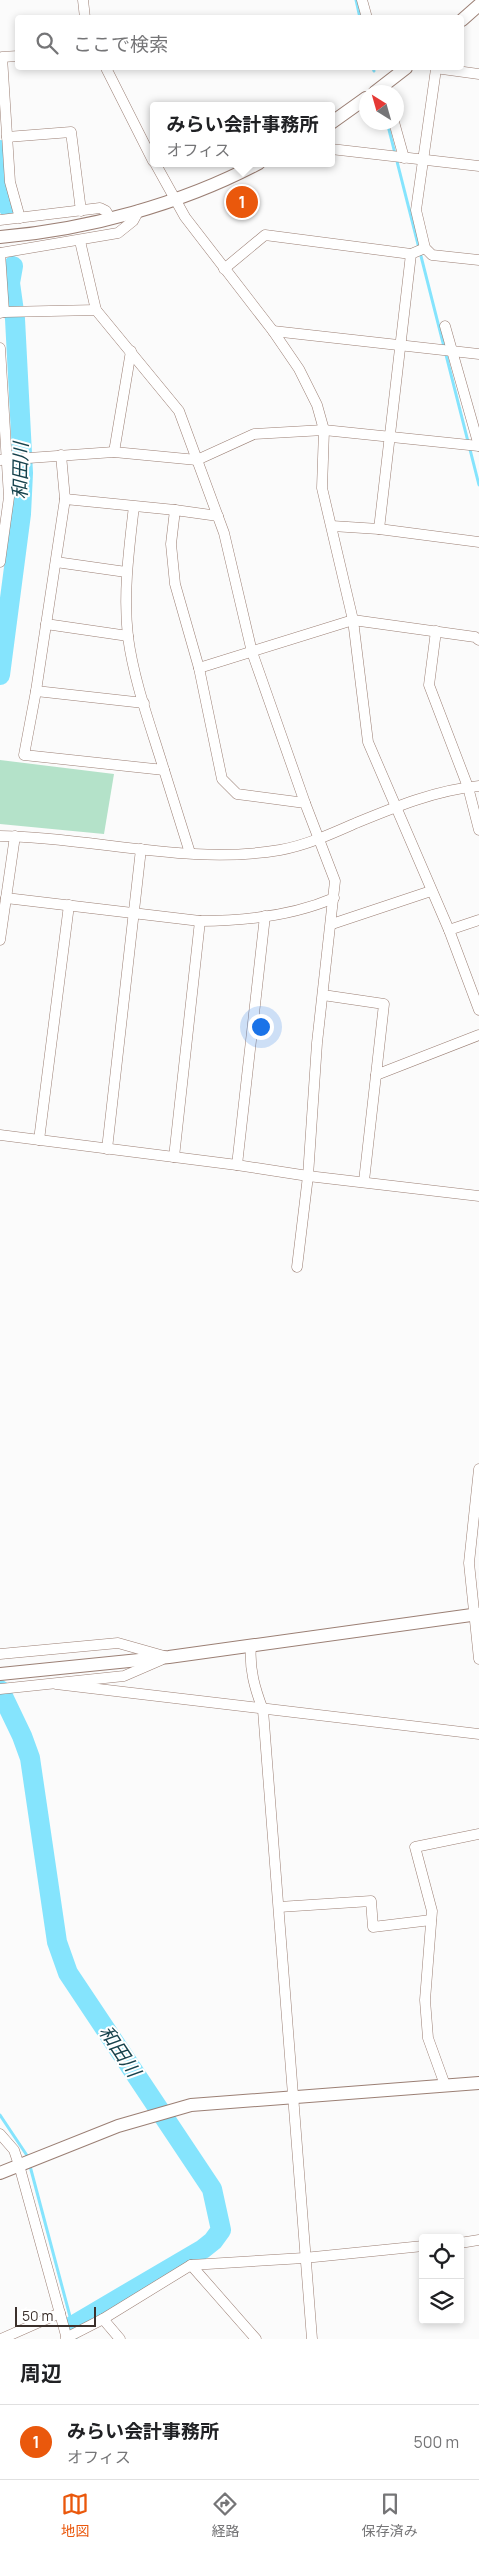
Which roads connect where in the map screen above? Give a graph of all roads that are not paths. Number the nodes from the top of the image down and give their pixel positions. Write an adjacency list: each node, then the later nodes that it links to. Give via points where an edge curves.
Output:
1 (83, 0): 4 (street)
2 (362, 0): 5 (street)
3 (479, 5): 6 (street)
4 (85, 15)
5 (366, 15)
6 (464, 18)
7 (15, 56): 17 (street, via 2,57)
8 (107, 70): 18 (street)
9 (399, 70): 13 (street)
10 (436, 70): 21 (street)
11 (450, 70): 12 (street)
12 (479, 74)
13 (386, 85)
14 (359, 103): 15 (street)
15 (335, 120)
16 (396, 130): 20 (street)
17 (7, 137): 26 (street, via 71,132); 28 (street, via 10,182)
18 (150, 147)
19 (335, 149): 20 (street)
20 (404, 158): 21 (street)
21 (424, 160): 22 (street); 33 (street, via 416,210)
22 (479, 166)
23 (157, 167): 25 (street)
24 (250, 167): 25 (street)
25 (174, 199): 27 (street); 37 (street)
26 (81, 210): 28 (street); 29 (street, via 100,208)
27 (139, 210): 29 (street); 32 (street, via 133,221 118,233)
28 (20, 218): 30 (street)
29 (110, 218): 31 (street)
30 (0, 220)
31 (0, 237)
32 (80, 240): 34 (street); 38 (street)
33 (426, 248): 35 (street); 36 (street, via 432,255)
34 (0, 253): 39 (street)
35 (412, 254): 37 (street, via 265,236); 42 (street)
36 (479, 260)
37 (224, 269): 41 (street)
38 (96, 310): 39 (street); 44 (street)
39 (3, 313)
40 (445, 326): 45 (street)
41 (273, 331): 42 (street); 47 (street, via 299,369 317,405)
42 (400, 344): 45 (street); 48 (street)
43 (0, 348): 51 (street)
44 (131, 351): 49 (street); 52 (street, via 179,411)
45 (451, 351): 46 (street); 48 (street, via 479,446)
46 (479, 354)
47 (324, 430): 48 (street); 52 (street, via 254,434); 57 (street, via 322,488)
48 (390, 436): 59 (street)
49 (114, 452): 50 (street); 52 (street)
50 (61, 455): 51 (street); 53 (street)
51 (7, 459): 58 (street, via 9,497)
52 (197, 460): 56 (street)
53 (65, 499): 54 (street); 62 (street)
54 (134, 506): 55 (street); 63 (street)
55 (176, 510): 56 (street); 70 (street, via 171,544 175,584)
56 (218, 516): 69 (street)
57 (332, 526): 59 (street); 64 (street)
58 (3, 527): 61 (street)
59 (379, 529): 60 (street)
60 (479, 542)
61 (0, 562)
62 (56, 562): 63 (street); 65 (street)
63 (126, 572): 67 (street)
64 (353, 620): 66 (street); 69 (street); 76 (street, via 368,742)
65 (46, 624): 67 (street); 71 (street)
66 (436, 632): 68 (street); 74 (street, via 428,685)
67 (128, 636): 72 (street)
68 (479, 640)
69 (252, 652): 70 (street); 75 (street)
70 (199, 668): 75 (street, via 222,779 237,794)
71 (36, 691): 72 (street); 73 (street, via 24,755)
72 (144, 704): 73 (street)
73 (164, 770): 82 (street)
74 (474, 787): 76 (street); 77 (street)
75 (305, 803): 80 (street)
76 (396, 806): 80 (street); 83 (street)
77 (479, 830)
78 (0, 836): 79 (street)
79 (15, 836): 81 (street); 84 (street)
80 (317, 840): 82 (street, via 252,854); 85 (street, via 335,881)
81 (142, 849): 82 (street); 87 (street)
82 (190, 853)
83 (431, 891): 91 (street); 92 (street)
84 (6, 898): 86 (street); 93 (street)
85 (334, 898): 88 (street, via 297,911); 91 (street)
86 (70, 905): 87 (street); 99 (street)
87 (134, 913): 90 (street); 100 (street)
88 (265, 916): 90 (street); 102 (street)
89 (479, 920): 92 (street)
90 (200, 921): 101 (street)
91 (332, 924): 94 (street)
92 (449, 930): 95 (street)
93 (0, 940)
94 (323, 995): 97 (street, via 384,1004); 103 (street)
95 (479, 1010)
96 (479, 1036): 97 (street)
97 (376, 1075): 104 (street)
98 (0, 1135): 99 (street)
99 (39, 1140): 100 (street)
100 (107, 1148): 101 (street)
101 (174, 1157): 102 (street)
102 (237, 1165): 103 (street)
103 (308, 1176): 104 (street); 106 (street)
104 (364, 1181): 105 (street)
105 (479, 1196)
106 (297, 1268)
107 (479, 1470): 108 (street, via 469,1563)
108 (477, 1614): 109 (street); 112 (street)
109 (251, 1646): 111 (street); 116 (street, via 250,1662)
110 (0, 1654): 111 (street, via 118,1643)
111 (169, 1657): 113 (street); 114 (street, via 124,1676)
112 (479, 1658)
113 (0, 1674)
114 (56, 1684): 115 (street); 116 (street)
115 (2, 1689)
116 (263, 1710): 117 (street); 119 (street)
117 (479, 1734)
118 (479, 1834): 120 (street, via 415,1847 432,1911)
119 (279, 1907): 120 (street, via 370,1901 373,1927); 123 (street)
120 (431, 1920): 122 (street, via 425,2000 428,2038)
121 (479, 2083): 122 (street)
122 (445, 2085): 123 (street)
123 (294, 2096): 125 (street, via 191,2105 118,2126); 130 (street)
124 (0, 2134): 125 (street)
125 (25, 2162): 126 (street); 132 (street)
126 (0, 2173)
127 (479, 2240): 128 (street)
128 (464, 2242)
129 (419, 2246): 130 (street)
130 (304, 2258): 131 (street); 138 (street)
131 (191, 2265): 133 (street); 137 (street)
132 (60, 2313): 134 (street); 135 (street)
133 (103, 2319): 134 (street); 136 (street)
134 (68, 2337)
135 (1, 2339)
136 (120, 2339)
137 (256, 2339)
138 (312, 2339)

